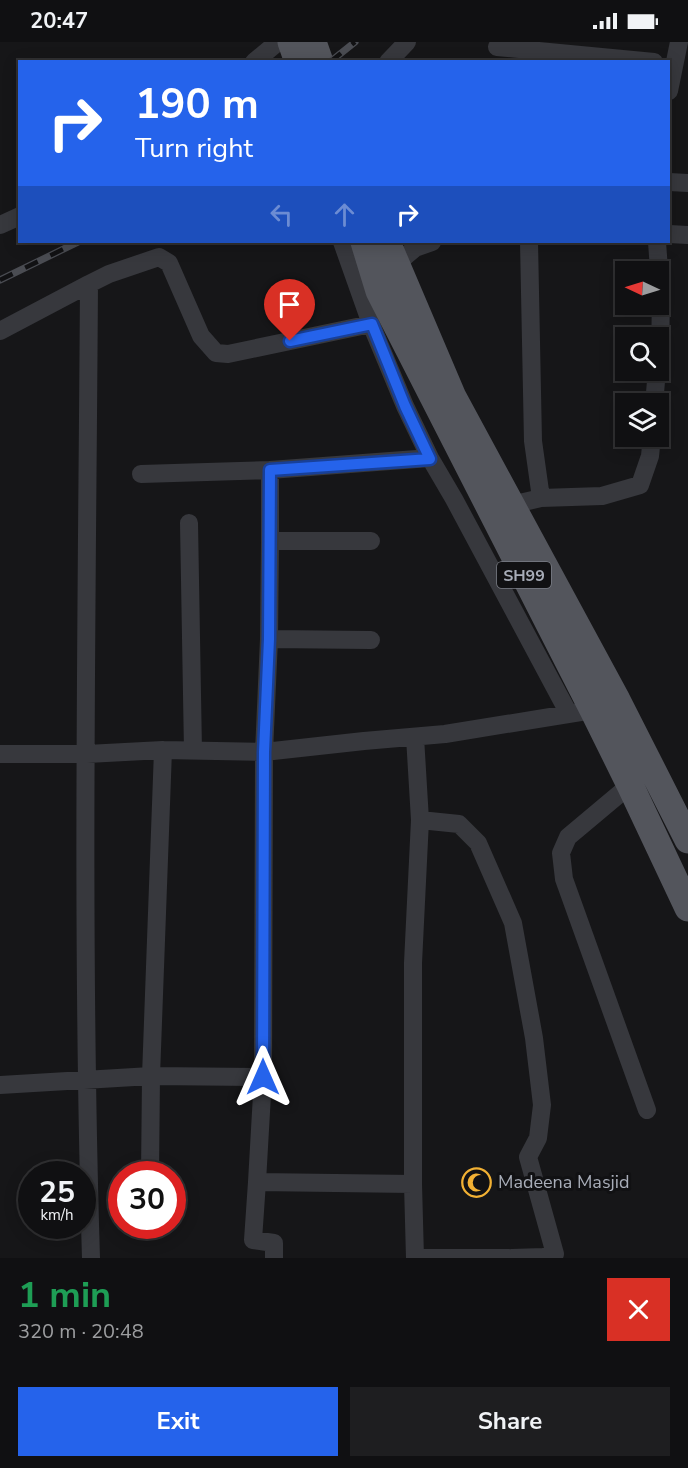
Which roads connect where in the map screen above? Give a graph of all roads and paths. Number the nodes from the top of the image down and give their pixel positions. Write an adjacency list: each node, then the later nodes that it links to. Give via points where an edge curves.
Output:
1 (278, 42): 7 (street)
2 (291, 42): 8 (main road)
3 (313, 42): 9 (main road)
4 (407, 42): 10 (street)
5 (679, 42): 12 (street)
6 (497, 50): 11 (street)
7 (256, 60)
8 (297, 60)
9 (319, 60)
10 (390, 60)
11 (628, 60)
12 (672, 63): 13 (street)
13 (670, 82)
14 (670, 182): 15 (street)
15 (688, 183)
16 (18, 217): 17 (street)
17 (0, 225)
18 (670, 234): 19 (street)
19 (688, 235)
20 (342, 243): 27 (street)
21 (364, 243): 41 (main road, SH99, via 380,291)
22 (428, 243): 25 (street)
23 (529, 243): 34 (street, via 533,441)
24 (657, 243): 28 (street)
25 (402, 249): 35 (main road, SH99, via 453,397)
26 (89, 284): 27 (street, via 159,256 169,263 201,336 216,353 228,354); 29 (street); 47 (street)
27 (372, 324): 31 (street)
28 (661, 327)
29 (0, 332)
30 (651, 447): 34 (street, via 640,485 602,496)
31 (430, 459): 32 (street); 41 (street)
32 (270, 470): 33 (street); 37 (street)
33 (141, 474)
34 (541, 498): 35 (street)
35 (511, 505): 41 (main road, SH99)
36 (189, 523): 44 (street)
37 (270, 540): 38 (street); 39 (street)
38 (371, 541)
39 (269, 639): 40 (street); 45 (street)
40 (371, 640)
41 (593, 708): 42 (street); 48 (main road, SH99); 50 (main road, SH99)
42 (415, 737): 45 (street); 49 (street)
43 (163, 750): 44 (street); 47 (street); 52 (street)
44 (193, 751): 45 (street)
45 (264, 752): 53 (street)
46 (0, 754): 47 (street)
47 (87, 754): 54 (street)
48 (630, 785): 51 (main road, SH99); 56 (street, via 568,837 561,853 564,879)
49 (420, 820): 59 (street, via 413,963); 63 (street, via 459,824 478,843 513,923 542,1105 538,1138 528,1157 555,1254)
50 (688, 840)
51 (688, 908)
52 (151, 1076): 53 (street); 54 (street); 57 (street)
53 (263, 1077): 58 (street)
54 (87, 1080): 55 (street); 60 (street)
55 (0, 1085)
56 (647, 1110)
57 (150, 1161)
58 (257, 1182): 59 (street); 61 (street, via 253,1240 274,1243)
59 (412, 1184): 62 (street)
60 (91, 1258)
61 (274, 1258)
62 (415, 1258): 63 (street)
63 (510, 1258)

